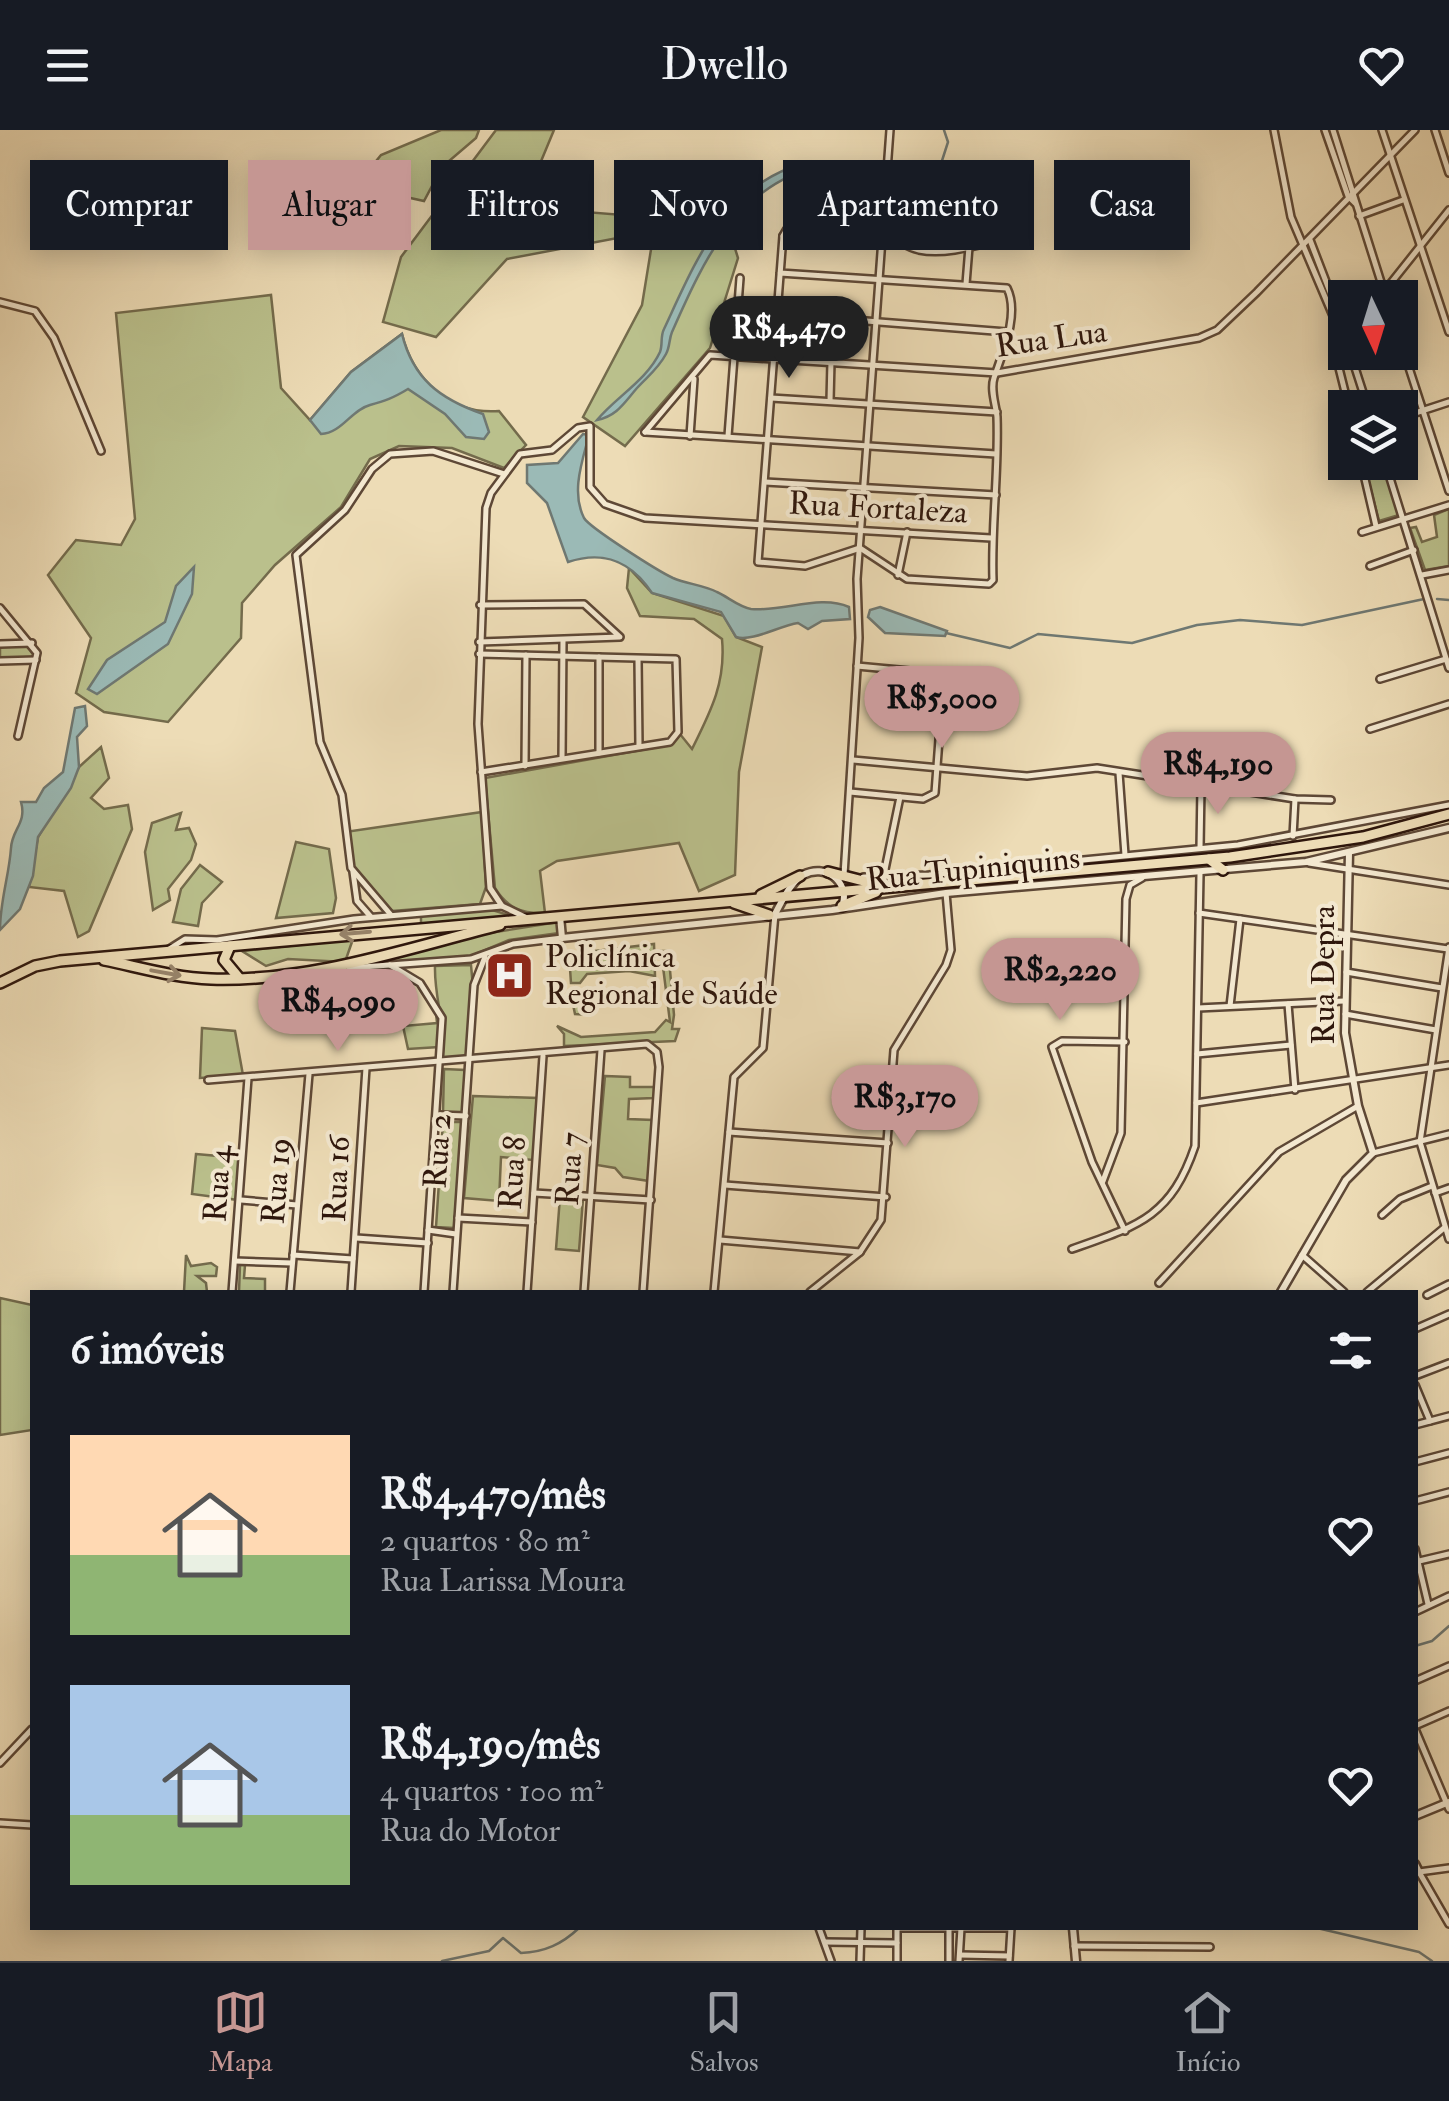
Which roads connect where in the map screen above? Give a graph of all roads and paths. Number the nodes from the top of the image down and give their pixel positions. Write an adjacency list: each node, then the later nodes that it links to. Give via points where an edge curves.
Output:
1 (890, 130): 9 (street)
2 (1274, 130): 15 (street)
3 (1325, 130): 11 (street)
4 (1333, 130): 11 (street)
5 (1382, 130): 8 (street)
6 (1415, 130): 8 (street, Rua Lua)
7 (1435, 130): 10 (street)
8 (1390, 156): 11 (street, Rua Lua); 12 (street)
9 (888, 160)
10 (1449, 173)
11 (1351, 194): 14 (street); 17 (street, Rua Lua)
12 (1404, 200): 14 (street); 19 (street)
13 (1449, 210): 19 (street)
14 (1359, 216): 25 (street)
15 (1299, 233): 17 (street); 18 (street)
16 (783, 236): 22 (street)
17 (1309, 239): 18 (street, Rua Lua); 28 (street)
18 (1302, 245): 30 (street); 40 (street, Rua Lua, via 1206,336)
19 (1419, 246): 26 (street); 34 (street)
20 (881, 250): 24 (street)
21 (969, 250): 27 (street)
22 (780, 273): 24 (street); 31 (street)
23 (740, 278): 35 (street)
24 (878, 279): 27 (street); 32 (street)
25 (1378, 280)
26 (1395, 280)
27 (966, 284): 33 (street, via 1000,286 1011,297)
28 (1328, 293)
29 (0, 302): 53 (street, via 34,312 54,338)
30 (1328, 303)
31 (777, 314): 32 (street); 36 (street)
32 (875, 322): 33 (street); 38 (street)
33 (1008, 332): 40 (street)
34 (1449, 332)
35 (733, 355): 36 (street, Rua Lua); 41 (street, Rua Lua, via 710,355); 50 (street)
36 (774, 358): 37 (street, Rua Lua); 42 (street)
37 (831, 362): 38 (street, Rua Lua); 43 (street)
38 (872, 364): 40 (street, Rua Lua); 45 (street)
39 (1410, 370): 46 (street)
40 (997, 373): 47 (street)
41 (694, 377): 49 (street); 49 (street, via 645,432)
42 (771, 398): 43 (street); 51 (street)
43 (830, 401): 45 (street)
44 (1449, 402): 46 (street)
45 (869, 404): 47 (street); 52 (street)
46 (1424, 410): 48 (street); 60 (street)
47 (997, 412): 54 (street)
48 (1418, 412)
49 (690, 436): 50 (street)
50 (728, 436): 51 (street)
51 (768, 440): 52 (street); 58 (street)
52 (866, 446): 54 (street); 59 (street)
53 (100, 451)
54 (998, 454): 61 (street)
55 (505, 472): 64 (street, Rua Fortaleza, via 523,451 556,448 586,425 593,434 590,487 605,504 645,518); 76 (street, via 486,508); 121 (street, via 434,451 390,454 372,468 345,510 296,555 320,742 342,796)
56 (1365, 480): 65 (street)
57 (1390, 480): 63 (street)
58 (765, 482): 59 (street); 64 (street)
59 (864, 487): 61 (street); 66 (street)
60 (1449, 491)
61 (996, 495): 69 (street)
62 (1449, 505): 63 (street)
63 (1402, 518): 65 (street); 71 (street)
64 (762, 524): 66 (street, Rua Fortaleza); 70 (street, via 758,562 806,566)
65 (1376, 526): 68 (street)
66 (862, 530): 67 (street, Rua Fortaleza); 70 (street)
67 (907, 532): 69 (street, Rua Fortaleza); 75 (street)
68 (1362, 532)
69 (991, 538): 75 (street, via 989,584)
70 (860, 548): 75 (street); 90 (street)
71 (1414, 550): 72 (street); 74 (street)
72 (1370, 566)
73 (1449, 570): 74 (street)
74 (1422, 574): 87 (street)
75 (898, 575)
76 (480, 605): 78 (street, via 584,604 619,639); 79 (street)
77 (0, 608): 80 (street)
78 (563, 641): 79 (street); 84 (street)
79 (479, 642): 82 (street)
80 (32, 643): 81 (street); 88 (street)
81 (0, 644)
82 (480, 654): 83 (street); 102 (street)
83 (526, 656): 84 (street); 100 (street)
84 (562, 656): 85 (street); 98 (street)
85 (600, 657): 86 (street); 97 (street)
86 (638, 659): 96 (street); 96 (street, via 676,660 678,732 670,742)
87 (1446, 659): 91 (street); 92 (street)
88 (36, 660): 89 (street); 95 (street)
89 (0, 661)
90 (857, 666): 99 (street); 101 (street, via 940,676)
91 (1449, 668)
92 (1380, 680)
93 (1449, 704): 94 (street)
94 (1370, 729)
95 (18, 736)
96 (640, 746): 97 (street)
97 (599, 754): 98 (street)
98 (562, 760): 100 (street)
99 (853, 760): 101 (street); 105 (street)
100 (525, 766): 102 (street)
101 (938, 768): 103 (street, via 1027,776 1082,768); 106 (street, via 931,796)
102 (480, 772): 131 (street)
103 (1119, 772): 104 (street); 115 (street)
104 (1201, 785): 107 (street); 113 (street)
105 (850, 792): 106 (street); 124 (street)
106 (900, 797): 128 (street)
107 (1295, 799): 108 (street); 112 (street)
108 (1331, 800)
109 (1449, 805): 112 (street)
110 (1449, 814): 116 (main road, via 1362,837)
111 (1449, 828): 114 (street)
112 (1293, 836): 113 (street)
113 (1200, 848): 115 (street)
114 (1350, 854): 117 (street); 119 (street, Rua Depra)
115 (1125, 855): 118 (street)
116 (1209, 859): 120 (main road); 123 (main road)
117 (1306, 862): 119 (street, Rua Tupiniquins); 120 (street, Rua Tupiniquins)
118 (1039, 865): 123 (street); 128 (street)
119 (1349, 868): 129 (street, Rua Tupiniquins); 148 (street, Rua Depra)
120 (1223, 870): 125 (street, Rua Tupiniquins)
121 (353, 872): 141 (street); 144 (street, via 357,901)
122 (828, 872): 124 (main road); 126 (street); 132 (street)
123 (1057, 872): 130 (main road)
124 (845, 874): 128 (main road)
125 (1200, 874): 127 (street, Rua Tupiniquins); 140 (street)
126 (800, 876): 133 (street); 134 (main road)
127 (1142, 878): 130 (street, Rua Tupiniquins); 167 (street, via 1130,885 1126,900)
128 (886, 883): 130 (main road); 132 (main road); 138 (main road)
129 (1449, 885)
130 (947, 887): 138 (street, Rua Tupiniquins); 189 (street, via 949,957 894,1050)
131 (490, 888): 136 (street); 137 (street)
132 (845, 891): 133 (main road); 138 (street)
133 (787, 895): 134 (main road); 142 (street)
134 (754, 898): 135 (main road)
135 (729, 902): 142 (main road); 143 (main road)
136 (482, 906): 137 (street); 139 (street)
137 (502, 906): 146 (street)
138 (841, 908): 142 (street, Rua Tupiniquins)
139 (410, 912): 141 (street); 147 (street)
140 (1198, 913): 145 (street); 164 (street)
141 (390, 915): 144 (street)
142 (772, 915): 149 (street, Rua Tupiniquins); 186 (street, via 764,1044 734,1077)
143 (560, 916): 146 (main road); 149 (street)
144 (371, 917): 152 (street, via 185,939)
145 (1240, 918): 148 (street); 163 (street)
146 (525, 919): 147 (main road); 156 (main road)
147 (415, 928): 150 (main road, one-way to 150)
148 (1346, 932): 151 (street); 157 (street, Rua Depra)
149 (562, 938): 153 (street, via 513,944)
150 (230, 946): 152 (main road); 158 (main road, via 224,960)
151 (1449, 948): 160 (street)
152 (166, 951): 154 (main road)
153 (485, 956): 155 (street); 172 (street, Rua 2, via 474,985)
154 (94, 958): 158 (main road, one-way to 158, via 192,977); 159 (main road, via 36,966)
155 (390, 965): 156 (street); 173 (street, via 428,991 442,1018)
156 (334, 969): 158 (main road)
157 (1344, 972): 160 (street); 161 (street, Rua Depra)
158 (239, 978)
159 (0, 983)
160 (1442, 988): 166 (street)
161 (1344, 1001): 162 (street); 165 (street, Rua Depra)
162 (1288, 1004): 163 (street); 168 (street)
163 (1230, 1006): 164 (street)
164 (1197, 1008): 170 (street)
165 (1344, 1014): 166 (street); 180 (street, Rua Depra)
166 (1436, 1030): 176 (street)
167 (1125, 1042): 191 (street, via 1120,1133); 191 (street, via 1052,1047)
168 (1291, 1045): 170 (street); 181 (street)
169 (602, 1050): 171 (street); 196 (street, Rua 7); 199 (street, via 647,1044 657,1052)
170 (1197, 1054): 182 (street)
171 (544, 1056): 172 (street); 195 (street, Rua 8)
172 (469, 1061): 173 (street); 185 (street, Rua 2)
173 (440, 1063): 175 (street); 184 (street)
174 (1449, 1066): 176 (street)
175 (366, 1068): 177 (street); 208 (street, Rua 16)
176 (1430, 1068): 180 (street); 188 (street)
177 (309, 1074): 178 (street); 200 (street, Rua 19)
178 (248, 1078): 179 (street); 198 (street, Rua 4)
179 (208, 1080)
180 (1354, 1081): 181 (street); 183 (street, Rua Depra)
181 (1295, 1090): 182 (street)
182 (1196, 1103): 206 (street, via 1196,1146 1173,1198)
183 (1358, 1106): 190 (street, Rua Depra); 219 (street, via 1280,1152)
184 (438, 1115): 185 (street); 205 (street)
185 (466, 1116): 202 (street, Rua 2)
186 (729, 1132): 189 (street); 192 (street)
187 (1449, 1134): 188 (street)
188 (1420, 1142): 190 (street); 194 (street)
189 (888, 1143): 197 (street)
190 (1373, 1154): 215 (street, via 1346,1180)
191 (1103, 1181): 206 (street)
192 (726, 1186): 197 (street); 210 (street)
193 (1449, 1188): 194 (street)
194 (1433, 1190): 201 (street, via 1400,1199); 204 (street)
195 (534, 1193): 196 (street); 203 (street, Rua 8)
196 (590, 1195): 199 (street); 227 (street, Rua 7)
197 (886, 1197): 213 (street, via 878,1229)
198 (239, 1200): 200 (street); 217 (street, Rua 4)
199 (651, 1200): 228 (street)
200 (297, 1205): 214 (street, Rua 19)
201 (1382, 1215)
202 (458, 1218): 203 (street); 207 (street, Rua 2)
203 (532, 1222): 226 (street, Rua 8)
204 (1444, 1228): 209 (street); 233 (street)
205 (428, 1230): 207 (street); 211 (street)
206 (1125, 1231): 212 (street)
207 (456, 1234): 225 (street, Rua 2)
208 (356, 1238): 211 (street); 216 (street, Rua 16)
209 (1449, 1238)
210 (720, 1240): 213 (street); 229 (street)
211 (428, 1244): 224 (street)
212 (1072, 1249)
213 (860, 1252): 230 (street)
214 (293, 1254): 216 (street); 218 (street, Rua 19)
215 (1302, 1255): 231 (street); 232 (street)
216 (353, 1259): 223 (street, Rua 16)
217 (235, 1261): 218 (street); 221 (street, Rua 4)
218 (292, 1263): 222 (street, Rua 19)
219 (1159, 1283)
220 (1449, 1284): 234 (street)
221 (232, 1290)
222 (290, 1290)
223 (350, 1290)
224 (424, 1290)
225 (453, 1290)
226 (527, 1290)
227 (584, 1290)
228 (643, 1290)
229 (716, 1290)
230 (812, 1290)
231 (1282, 1290)
232 (1342, 1290)
233 (1368, 1290)
234 (1427, 1295)
235 (1449, 1314): 236 (street)
236 (1418, 1328)
237 (1449, 1364): 238 (street)
238 (1418, 1375)
239 (1418, 1392): 241 (street)
240 (1449, 1416): 241 (street)
241 (1430, 1421): 242 (street)
242 (1418, 1424)
243 (1449, 1453): 244 (street)
244 (1418, 1461)
245 (1449, 1492): 246 (street)
246 (1418, 1500)
247 (1449, 1554): 248 (street)
248 (1418, 1561)
249 (1418, 1565): 251 (street)
250 (1449, 1596): 251 (street)
251 (1428, 1604): 252 (street)
252 (1418, 1610)
253 (1449, 1666): 254 (street)
254 (1418, 1680)
255 (1449, 1711): 256 (street)
256 (1418, 1726)
257 (30, 1731): 259 (street)
258 (1418, 1735): 260 (street)
259 (0, 1764)
260 (1448, 1805): 261 (street)
261 (1418, 1815)
262 (0, 1823): 263 (street)
263 (30, 1825)
264 (1449, 1868): 265 (street)
265 (1418, 1870)
266 (1418, 1873): 267 (street)
267 (1446, 1912): 268 (street)
268 (1449, 1924)
269 (820, 1930): 276 (street)
270 (860, 1930): 278 (street)
271 (897, 1930): 277 (street)
272 (949, 1930): 287 (street)
273 (958, 1930): 282 (street)
274 (1011, 1930): 283 (street)
275 (1073, 1930): 279 (street)
276 (825, 1942): 278 (street); 284 (street)
277 (897, 1943): 278 (street); 286 (street)
278 (860, 1944): 285 (street)
279 (1074, 1946): 281 (street); 288 (street)
280 (1210, 1947): 281 (street)
281 (1158, 1948): 289 (street)
282 (959, 1958): 283 (street)
283 (1009, 1959)
284 (831, 1961)
285 (860, 1961)
286 (896, 1961)
287 (948, 1961)
288 (1076, 1961)
289 (1157, 1961)

